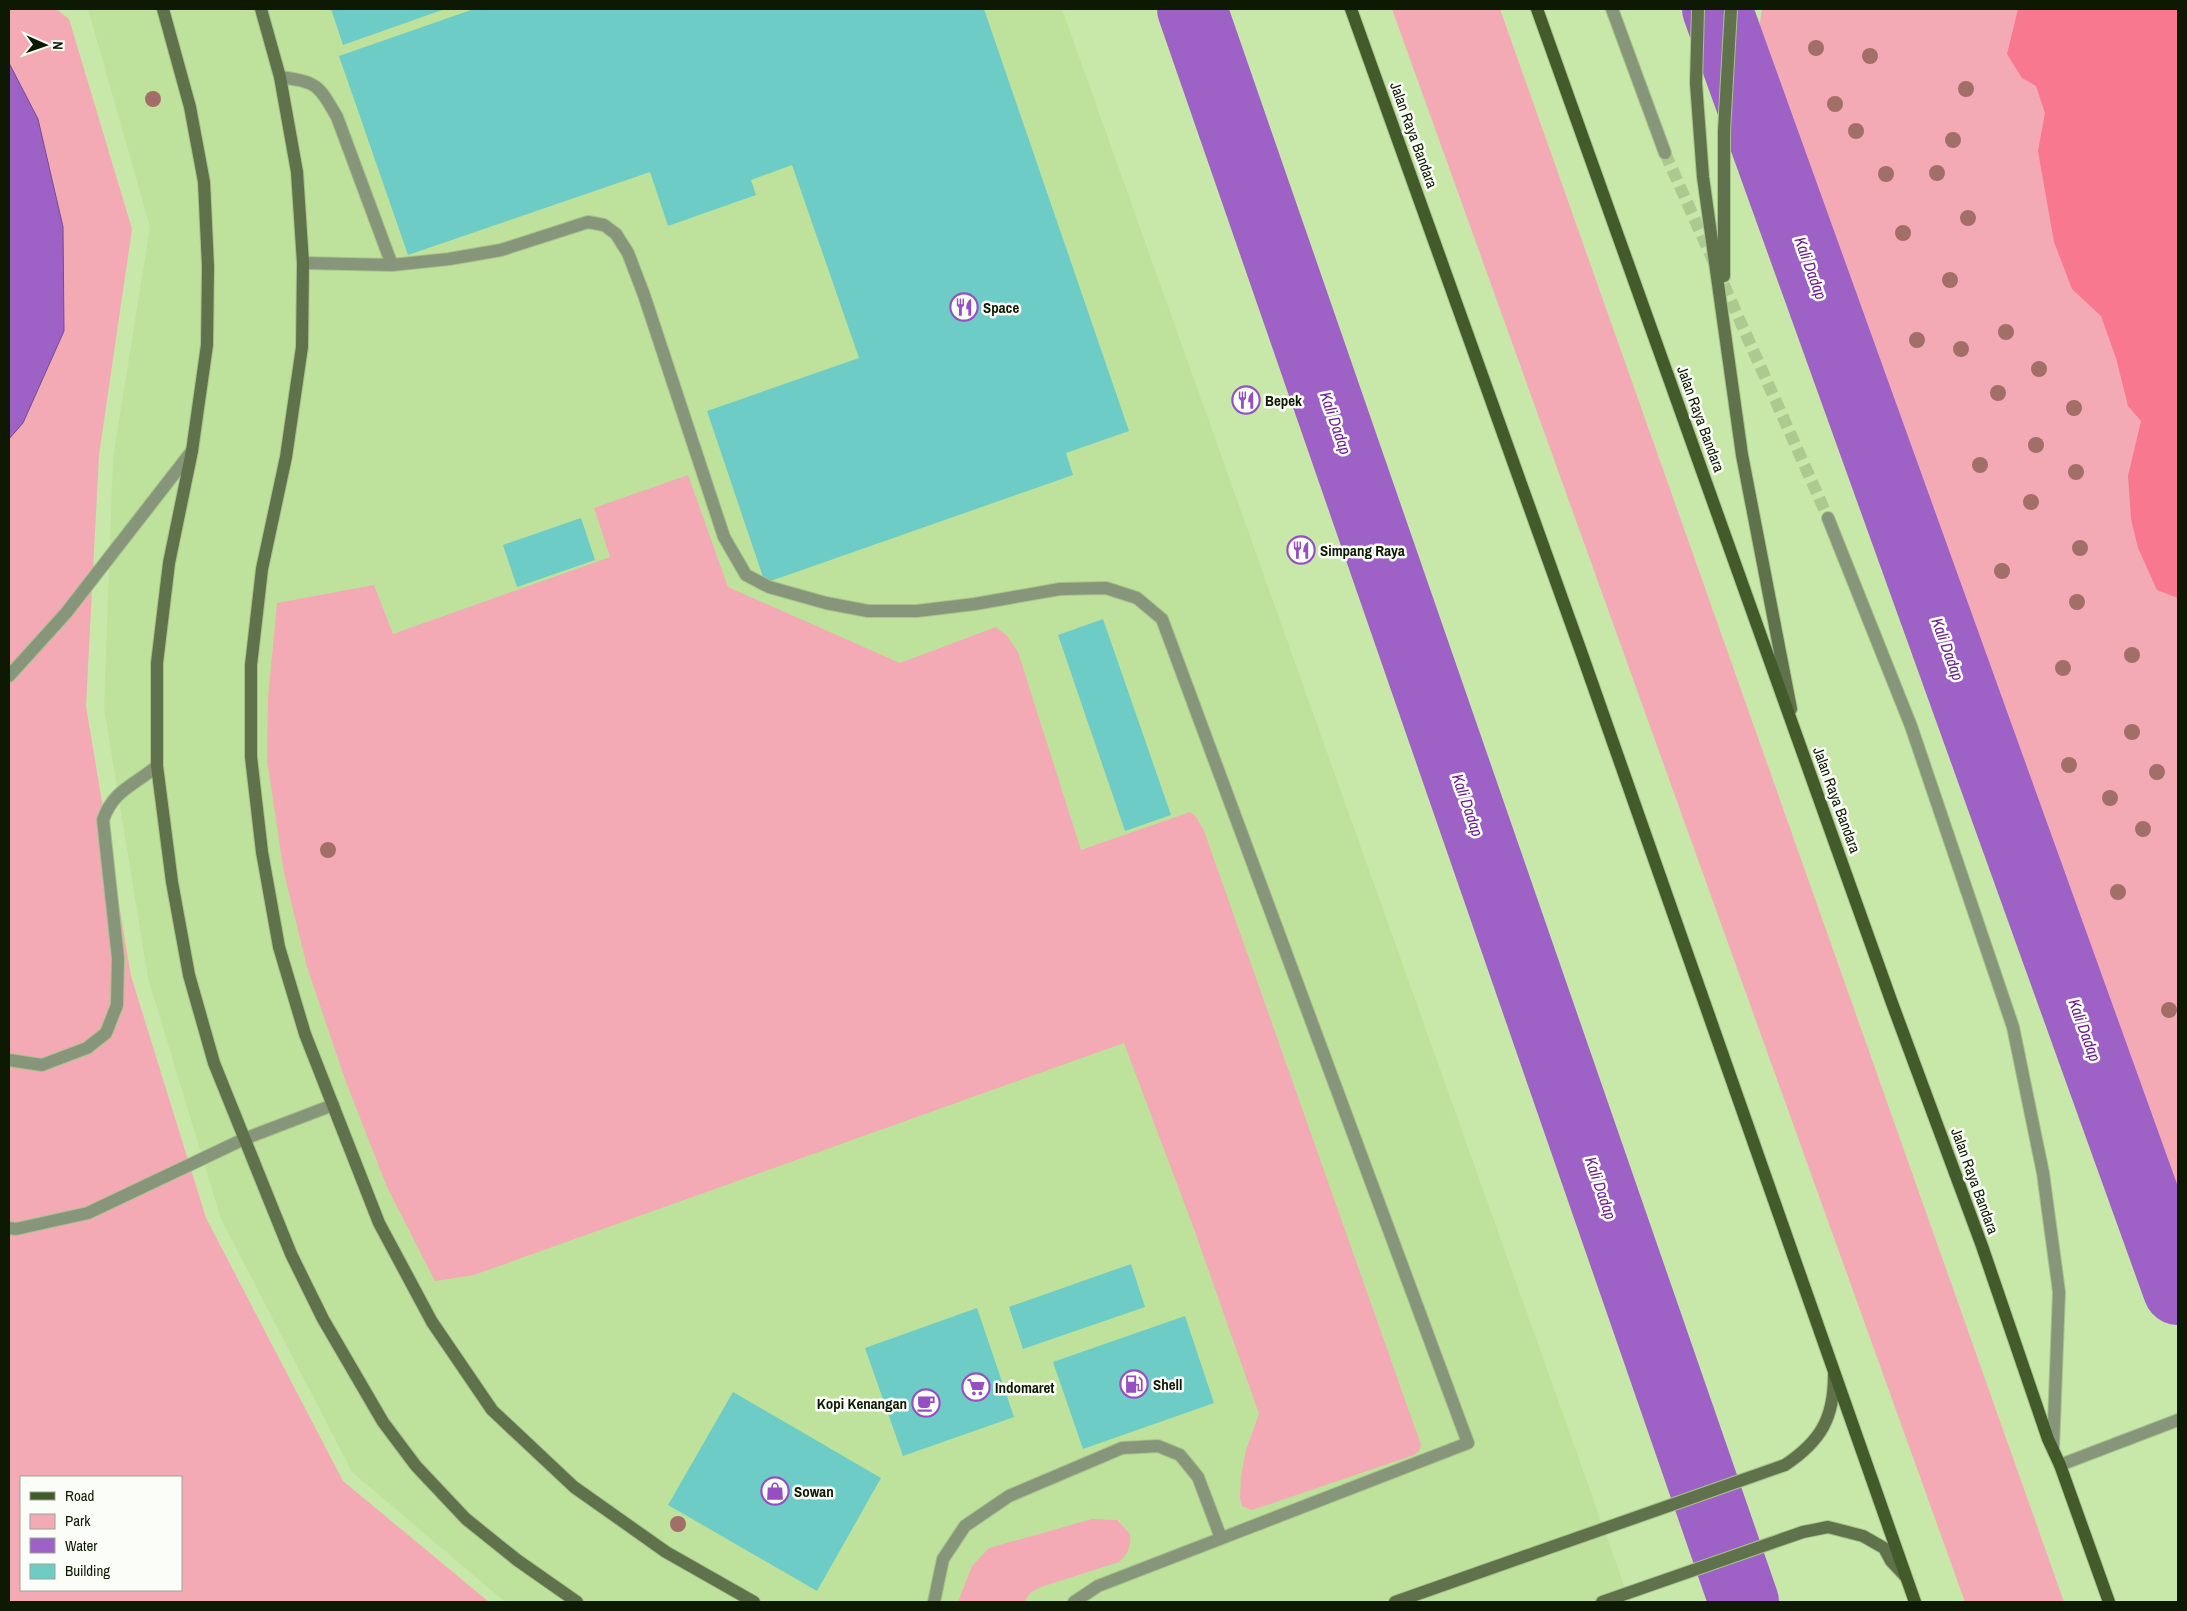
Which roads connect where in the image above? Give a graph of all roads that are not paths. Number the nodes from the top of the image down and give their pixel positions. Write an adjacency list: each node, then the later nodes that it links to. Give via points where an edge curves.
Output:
1 (163, 9): 13 (street, via 190,108 204,182 207,345)
2 (261, 9): 8 (street)
3 (1351, 9): 22 (main road, Jalan Raya Bandara)
4 (1537, 9): 16 (main road, Jalan Raya Bandara)
5 (1612, 9): 9 (street)
6 (1698, 9): 12 (street, via 1696,83 1703,177)
7 (1731, 9): 12 (street, via 1724,131)
8 (280, 77): 10 (street, via 298,172); 11 (street, via 314,84 324,94 336,117)
9 (1665, 153)
10 (303, 263): 11 (street); 19 (street, via 302,347 286,457 262,570 251,665 251,757 262,852 279,947 304,1034)
11 (392, 265): 26 (street, via 501,250 588,222 604,225 616,234 628,253 644,295 724,537 746,575 769,586 826,603 860,609 917,611 1060,589 1106,588 1137,598 1162,619 1468,1443)
12 (1724, 321): 16 (street, via 1742,455)
13 (192, 451): 15 (street, via 66,613); 17 (street, via 169,563 158,654)
14 (1828, 518): 24 (street, via 1911,726 2012,1027 2043,1173 2059,1292)
15 (9, 676)
16 (1796, 734): 24 (main road, Jalan Raya Bandara)
17 (157, 766): 18 (street, via 122,791 108,805 103,820 118,958 117,1005 106,1033 87,1048 42,1065); 20 (street, via 172,882 189,975 214,1063)
18 (9, 1060)
19 (333, 1105): 20 (street); 29 (street, via 379,1223 432,1322 492,1410 574,1487 666,1552)
20 (244, 1139): 21 (street, via 88,1213); 28 (street, via 291,1254 323,1319 382,1422 416,1466 466,1520)
21 (9, 1228)
22 (1834, 1370): 27 (main road, Jalan Raya Bandara); 32 (street, via 1834,1394 1818,1436 1806,1451 1785,1465)
23 (2178, 1420): 25 (street)
24 (2053, 1449): 25 (main road, Jalan Raya Bandara)
25 (2060, 1466): 35 (main road, Jalan Raya Bandara)
26 (1220, 1538): 30 (street, via 1198,1477 1180,1455 1158,1446 1122,1448 1009,1496 965,1526 942,1558); 31 (street, via 1098,1586)
27 (1905, 1576): 33 (street, via 1884,1548 1863,1536 1828,1527 1803,1532); 34 (main road, Jalan Raya Bandara)
28 (577, 1602)
29 (754, 1602)
30 (934, 1602)
31 (1074, 1602)
32 (1395, 1602)
33 (1602, 1602)
34 (1915, 1602)
35 (2109, 1602)

